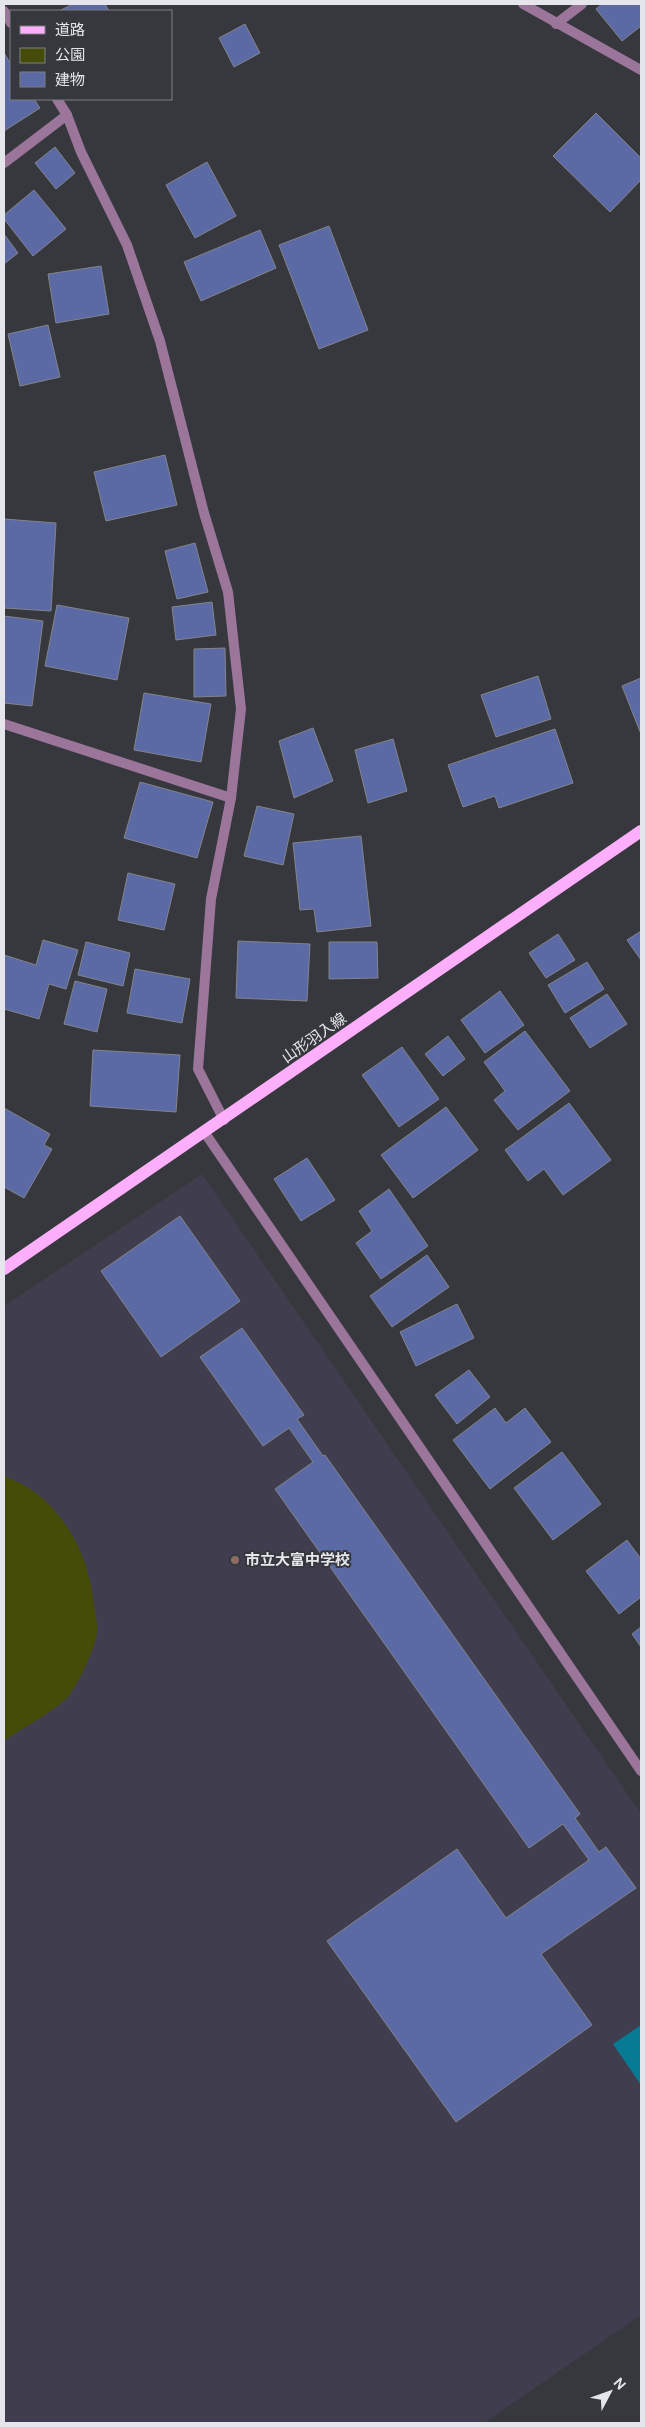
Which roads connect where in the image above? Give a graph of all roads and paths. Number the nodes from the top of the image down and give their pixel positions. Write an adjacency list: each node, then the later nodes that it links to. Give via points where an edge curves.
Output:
1 (522, 4): 3 (lane)
2 (582, 4): 3 (lane)
3 (556, 24): 4 (lane)
4 (641, 70)
5 (58, 100): 6 (lane)
6 (67, 115): 7 (lane); 9 (lane, via 81,152 127,244 160,341 204,513 228,592 241,709)
7 (4, 163)
8 (4, 724): 9 (lane)
9 (230, 798): 11 (lane, via 211,899 198,1069)
10 (641, 831): 11 (main road, 山形羽入線)
11 (224, 1120): 12 (main road, 山形羽入線)
12 (204, 1133): 13 (main road, 山形羽入線); 14 (lane)
13 (4, 1269)
14 (641, 1771)

